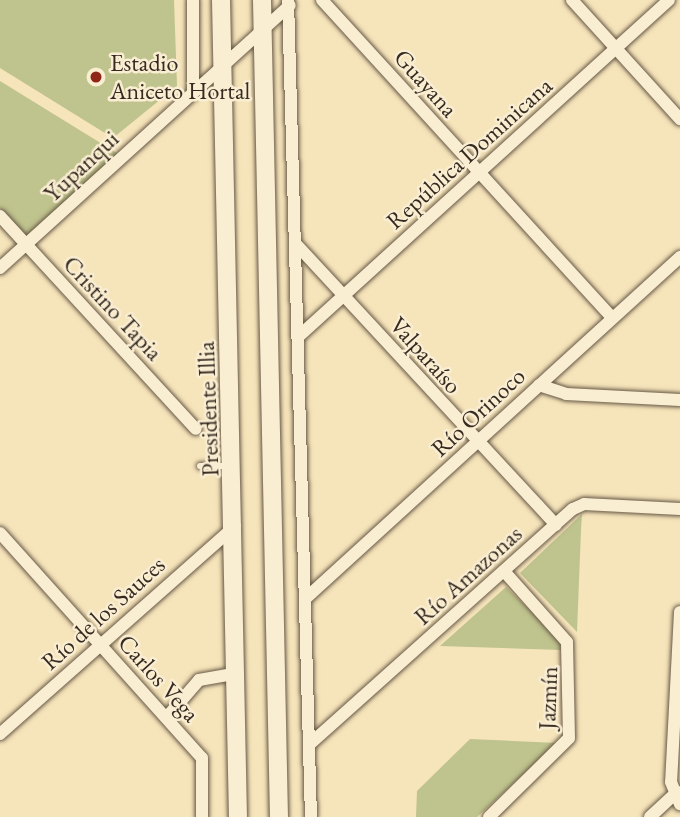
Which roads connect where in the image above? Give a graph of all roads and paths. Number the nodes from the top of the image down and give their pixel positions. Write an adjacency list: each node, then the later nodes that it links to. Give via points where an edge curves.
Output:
1 (193, 0): 11 (street)
2 (220, 0): 10 (main road, Presidente Illia)
3 (262, 0): 8 (main road)
4 (322, 0): 13 (street, Guayana)
5 (572, 0): 9 (street)
6 (669, 0): 9 (street, República Dominicana)
7 (291, 2): 8 (street, Yupanqui); 15 (street)
8 (262, 32): 10 (street, Yupanqui); 43 (main road)
9 (616, 48): 12 (street); 13 (street, República Dominicana)
10 (222, 67): 11 (street, Yupanqui); 27 (main road, Presidente Illia)
11 (193, 91): 16 (street, Yupanqui)
12 (680, 119)
13 (479, 172): 19 (street, República Dominicana); 20 (street, Guayana)
14 (0, 216): 16 (street, Cristino Tapia)
15 (295, 243): 19 (street, Valparaíso); 21 (street)
16 (26, 245): 18 (street, Yupanqui); 24 (street, Cristino Tapia)
17 (680, 257): 20 (street, Río Orinoco)
18 (0, 268)
19 (344, 295): 21 (street, República Dominicana); 25 (street, Valparaíso)
20 (612, 318): 22 (street, Río Orinoco)
21 (298, 337): 33 (street)
22 (539, 384): 23 (street, via 566,394); 25 (street, Río Orinoco)
23 (680, 400)
24 (196, 429)
25 (477, 442): 29 (street, Valparaíso); 33 (street, Río Orinoco)
26 (200, 466): 27 (lane)
27 (234, 466): 30 (main road, Presidente Illia)
28 (680, 509): 29 (street, Río Amazonas, via 584,504)
29 (556, 525): 32 (street, Río Amazonas)
30 (236, 526): 35 (street, Río de los Sauces); 36 (main road, Presidente Illia)
31 (0, 533): 35 (street, Carlos Vega)
32 (505, 571): 39 (street, Río Amazonas); 45 (street, Jazmín, via 568,642 569,738)
33 (305, 599): 39 (street)
34 (680, 612): 40 (street)
35 (101, 644): 37 (street, Carlos Vega); 38 (street, Río de los Sauces)
36 (237, 673): 37 (street, via 199,680); 42 (main road, Presidente Illia)
37 (167, 717): 41 (street, Carlos Vega, via 202,758)
38 (0, 734)
39 (311, 743): 44 (street)
40 (678, 796): 46 (street)
41 (202, 817)
42 (238, 817)
43 (279, 817)
44 (311, 817)
45 (489, 817)
46 (650, 817)

